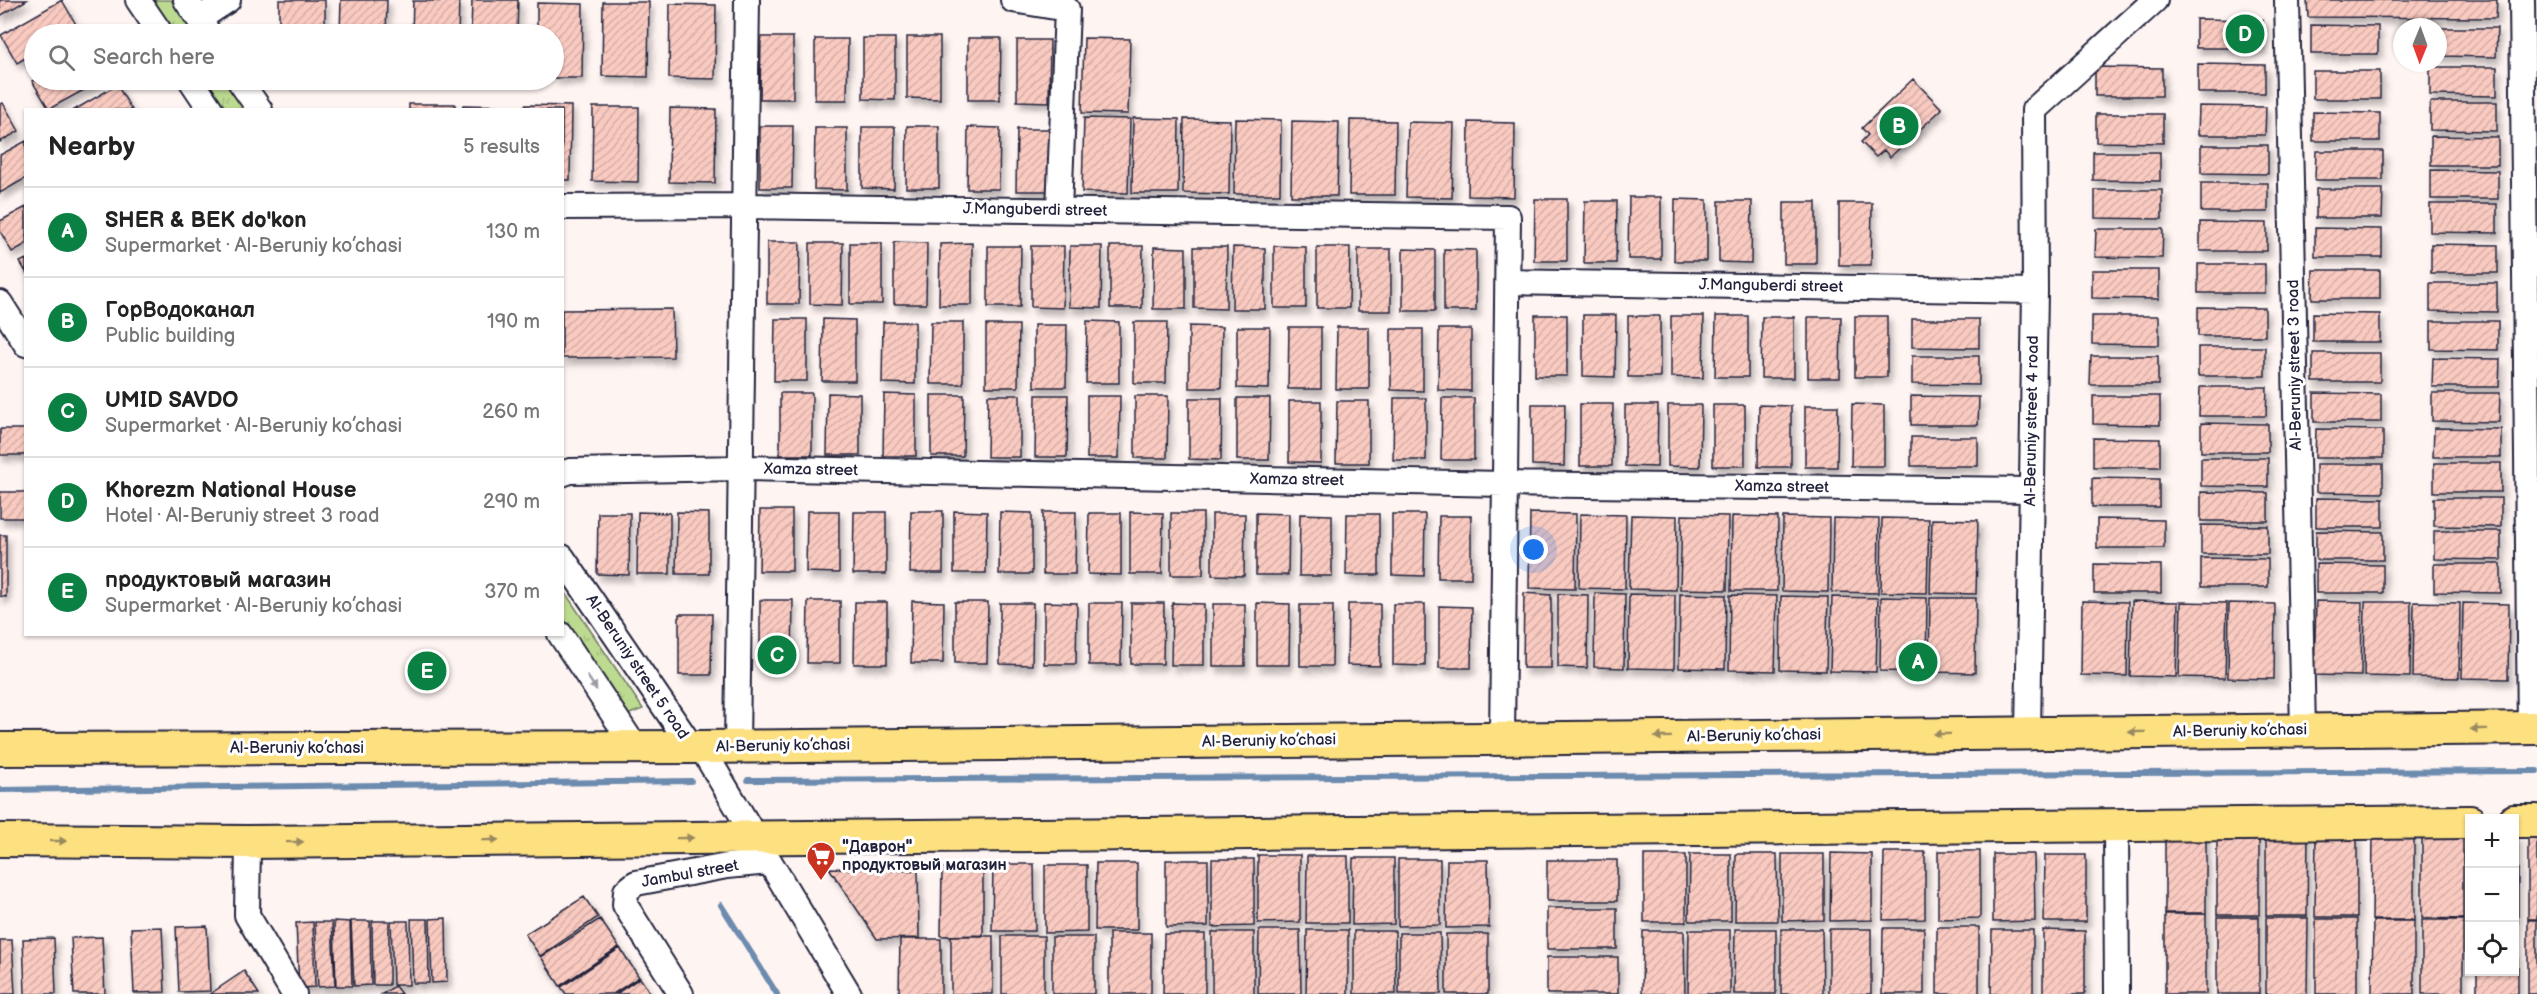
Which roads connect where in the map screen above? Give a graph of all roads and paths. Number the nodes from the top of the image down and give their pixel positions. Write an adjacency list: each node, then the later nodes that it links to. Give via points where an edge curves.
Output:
1 (138, 0): 9 (street)
2 (228, 0): 8 (street)
3 (747, 0): 14 (street)
4 (1013, 0): 16 (street, via 1067,9)
5 (2155, 0): 18 (street, Al-Beruniy street 4 road, via 2034,110)
6 (2287, 0): 28 (street, Al-Beruniy street 3 road)
7 (2522, 0): 27 (street)
8 (198, 18)
9 (154, 24)
10 (198, 90): 12 (street)
11 (246, 90): 13 (street)
12 (210, 108)
13 (259, 108)
14 (746, 206): 15 (street, J.Manguberdi street); 16 (street, J.Manguberdi street); 21 (street)
15 (564, 207)
16 (1059, 210): 17 (street, J.Manguberdi street, via 1508,217)
17 (1508, 282): 18 (street, J.Manguberdi street); 23 (street)
18 (2035, 291): 24 (street, Al-Beruniy street 4 road)
19 (0, 303): 20 (street)
20 (24, 341)
21 (742, 468): 22 (street, Xamza street); 23 (street, Xamza street); 32 (street)
22 (564, 473)
23 (1504, 484): 24 (street, Xamza street); 30 (street)
24 (2031, 490): 29 (street, Al-Beruniy street 4 road)
25 (564, 560): 31 (street, Al-Beruniy street 5 road)
26 (561, 636): 33 (street, one-way to 33)
27 (2533, 728): 28 (main road, Al-Beruniy ko’chasi, one-way to 28)
28 (2303, 730): 29 (main road, Al-Beruniy ko’chasi, one-way to 29)
29 (2028, 733): 30 (main road, Al-Beruniy ko’chasi, one-way to 30)
30 (1502, 738): 32 (main road, Al-Beruniy ko’chasi)
31 (696, 746): 32 (main road, Al-Beruniy ko’chasi); 33 (main road, Al-Beruniy ko’chasi); 41 (street)
32 (737, 746)
33 (635, 747): 34 (main road, Al-Beruniy ko’chasi)
34 (0, 749)
35 (2519, 821): 36 (main road)
36 (2537, 821)
37 (2465, 822): 38 (main road)
38 (2116, 825): 41 (main road); 45 (street)
39 (0, 840): 40 (main road, one-way to 40)
40 (248, 842): 41 (main road, one-way to 41); 42 (street, via 247,915)
41 (761, 850): 43 (street, Jambul street, via 727,866 636,883 626,891 625,905); 44 (street)
42 (294, 994)
43 (681, 994)
44 (849, 994)
45 (2117, 994)

